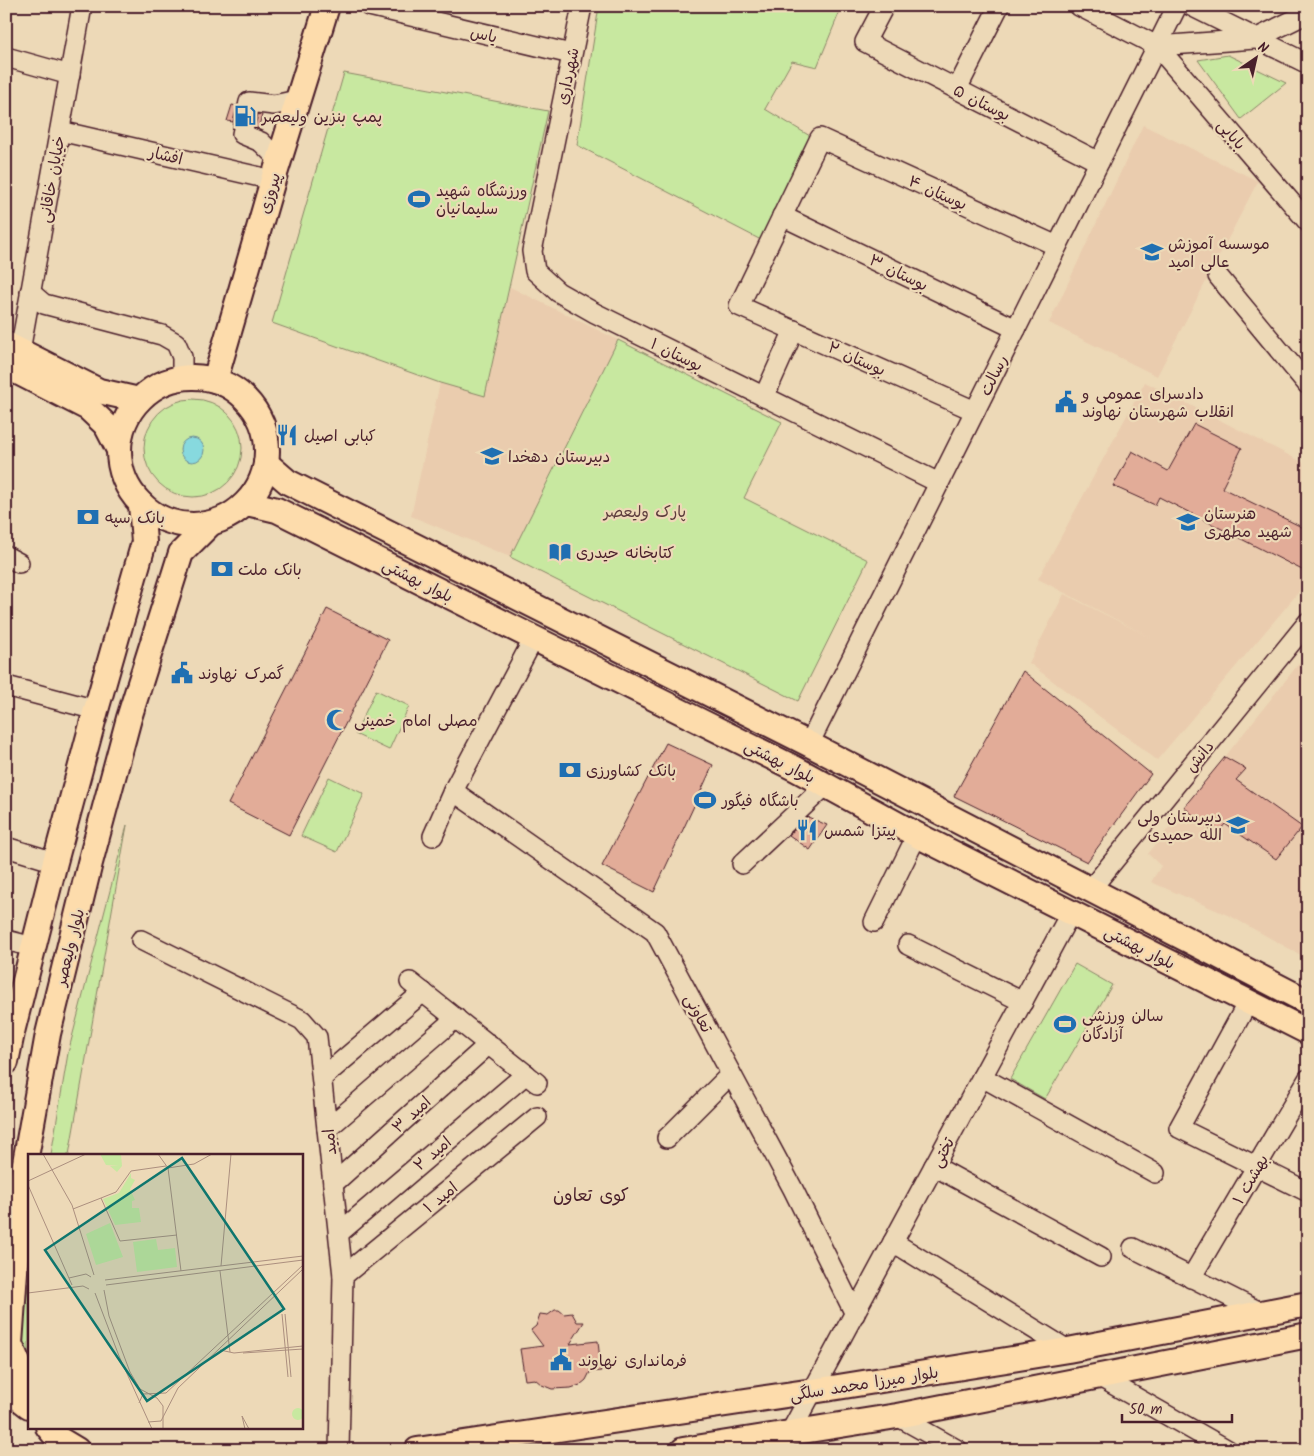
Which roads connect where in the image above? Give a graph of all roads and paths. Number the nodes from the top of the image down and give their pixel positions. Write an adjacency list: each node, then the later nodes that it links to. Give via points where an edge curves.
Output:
1 (82, 6): 16 (street, خیابان خاقانی)
2 (327, 6): 18 (main road, پیروزی)
3 (369, 6): 13 (street, یاس)
4 (582, 6): 13 (street, شهرداری)
5 (884, 6): 17 (street, بوستان ۵, via 865,42)
6 (999, 6): 17 (street)
7 (1079, 6): 12 (street)
8 (1177, 6): 12 (street, رسالت)
9 (1191, 6): 11 (street)
10 (1308, 13): 11 (street)
11 (1255, 39): 12 (street); 15 (street)
12 (1157, 46): 21 (street, رسالت); 24 (street, بابایی)
13 (571, 54): 20 (street, شهرداری)
14 (6, 57): 16 (street)
15 (1308, 64)
16 (70, 75): 19 (street, خیابان خاقانی)
17 (957, 89): 21 (street, بوستان ۵)
18 (297, 100): 22 (main road, پیروزی); 22 (street, via 274,105 249,102 242,134 261,142)
19 (60, 131): 22 (street, افشار); 27 (street, خیابان خاقانی)
20 (553, 146): 34 (street, بوستان ۱, via 532,250 535,271 558,292 595,313)
21 (1099, 162): 25 (street, رسالت)
22 (276, 170): 32 (main road, پیروزی)
23 (782, 216): 25 (street, بوستان ۴, via 820,138); 28 (street, بوستان ۳); 29 (street, بوستان ۲, via 739,306)
24 (1308, 222)
25 (1057, 246): 28 (street, رسالت)
26 (1218, 276): 33 (street)
27 (30, 292): 30 (street, خیابان خاقانی); 31 (street, via 44,304 162,335 176,343 182,357)
28 (1016, 328): 36 (street, رسالت)
29 (794, 330): 34 (street); 36 (street, بوستان ۲)
30 (10, 363): 35 (main road); 37 (main road, via 88,408 106,425)
31 (182, 378): 32 (main road); 35 (main road, via 166,382)
32 (215, 380): 38 (main road, via 250,404 261,421 267,442)
33 (1308, 385)
34 (764, 397): 39 (street, بوستان ۱)
35 (139, 400): 37 (main road, via 121,432)
36 (975, 411): 39 (street, رسالت)
37 (119, 450): 41 (main road, via 121,470)
38 (266, 463): 40 (main road, via 260,484); 47 (main road, بلوار بهشتی, via 288,482)
39 (939, 483): 47 (street, رسالت)
40 (247, 502): 42 (main road, via 230,516); 44 (main road, بلوار بهشتی, via 277,510)
41 (141, 504): 42 (main road, via 172,522); 46 (main road, via 144,542)
42 (210, 524): 69 (main road, بلوار ولیعصر, via 181,553 129,718)
43 (1308, 622): 56 (street, دانش)
44 (534, 638): 48 (main road, بلوار بهشتی); 50 (street)
45 (6, 686): 46 (street)
46 (96, 710): 54 (main road)
47 (809, 744): 48 (main road); 56 (main road, بلوار بهشتی)
48 (796, 769): 49 (main road, بلوار بهشتی)
49 (826, 785): 51 (main road, بلوار بهشتی); 55 (street)
50 (453, 791): 52 (street); 72 (street, تعاونی, via 655,932)
51 (917, 834): 57 (main road, بلوار بهشتی); 58 (street)
52 (433, 836)
53 (6, 847): 54 (street)
54 (55, 862): 62 (main road)
55 (742, 864)
56 (1090, 890): 57 (main road); 65 (main road, بلوار بهشتی)
57 (1071, 912): 63 (street, تختی); 64 (main road, بلوار بهشتی)
58 (874, 922)
59 (6, 940): 62 (street)
60 (141, 940): 74 (street, امید, via 302,1020 317,1037)
61 (908, 946): 63 (street)
62 (33, 947): 67 (main road)
63 (1023, 1002): 73 (street, تختی)
64 (1248, 1002): 68 (main road, بلوار بهشتی); 80 (street, via 1179,1128)
65 (1308, 1002)
66 (456, 1018): 70 (street); 74 (street, via 417,987); 77 (street)
67 (13, 1028): 69 (main road); 71 (main road)
68 (1308, 1032)
69 (48, 1034): 96 (main road, بلوار ولیعصر, via 21,1185 10,1344)
70 (488, 1044): 82 (street, امید ۳); 84 (street, امید ۲, via 531,1078)
71 (6, 1062)
72 (731, 1074): 78 (street); 92 (street, تعاونی, via 793,1189)
73 (982, 1077): 79 (street, تختی); 81 (street)
74 (322, 1078): 77 (street, امید)
75 (1308, 1079): 80 (street, بهشت ۱)
76 (537, 1117): 88 (street, امید ۱)
77 (327, 1128): 82 (street, امید)
78 (667, 1138)
79 (934, 1166): 85 (street, تختی); 87 (street)
80 (1257, 1166): 83 (street); 89 (street, بهشت ۱)
81 (1155, 1173)
82 (333, 1184): 84 (street, امید)
83 (1308, 1192)
84 (339, 1233): 88 (street, امید)
85 (893, 1242): 92 (street, تختی); 94 (street)
86 (1132, 1248): 89 (street)
87 (1101, 1257)
88 (343, 1276): 105 (street, امید)
89 (1191, 1278): 91 (street)
90 (1308, 1304): 91 (main road, بلوار میرزا محمد سلگی)
91 (1260, 1312): 94 (main road, بلوار میرزا محمد سلگی)
92 (854, 1314): 98 (street, تختی)
93 (1306, 1336): 95 (main road)
94 (1068, 1350): 98 (main road, بلوار میرزا محمد سلگی)
95 (1100, 1377): 100 (main road); 109 (street)
96 (28, 1386)
97 (6, 1388): 99 (main road)
98 (812, 1391): 102 (street, تختی); 106 (main road, بلوار میرزا محمد سلگی)
99 (28, 1405)
100 (897, 1416): 102 (main road); 108 (street)
101 (55, 1436): 104 (main road)
102 (784, 1441): 103 (main road)
103 (713, 1448): 107 (main road)
104 (77, 1450)
105 (339, 1450)
106 (417, 1450)
107 (683, 1450)
108 (958, 1450)
109 (1228, 1450)

